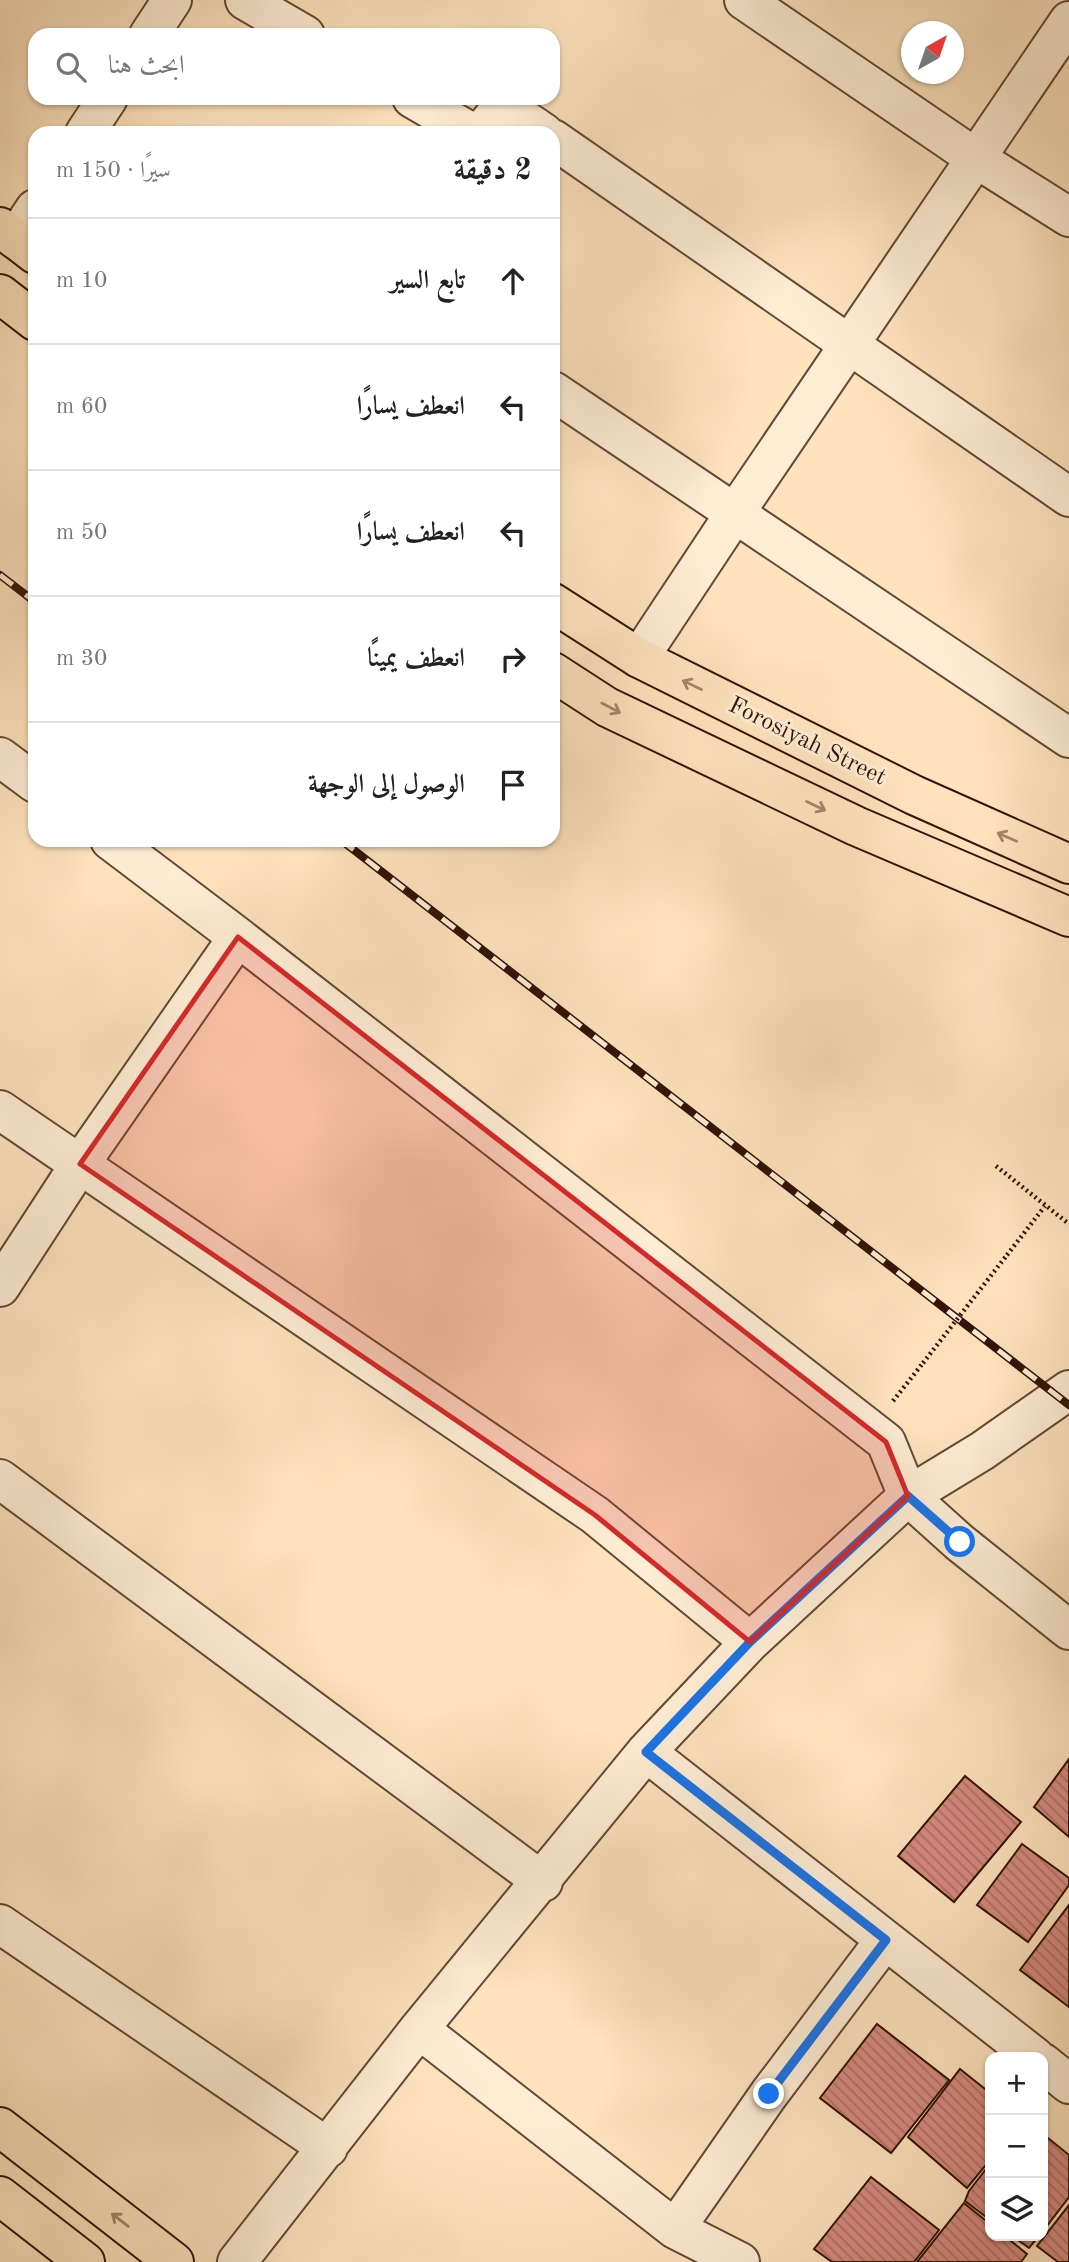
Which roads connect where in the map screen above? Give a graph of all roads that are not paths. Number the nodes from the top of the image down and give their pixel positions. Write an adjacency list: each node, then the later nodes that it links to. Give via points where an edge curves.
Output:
1 (172, 0): 5 (street)
2 (245, 0): 6 (street)
3 (744, 0): 16 (street)
4 (1069, 21): 16 (street)
5 (154, 28)
6 (293, 28)
7 (103, 105): 11 (street)
8 (424, 105): 12 (street)
9 (503, 105): 14 (street)
10 (503, 105): 13 (street)
11 (90, 126)
12 (460, 126)
13 (486, 126)
14 (534, 126)
15 (560, 144): 20 (street)
16 (977, 159): 17 (street); 20 (street)
17 (1069, 217)
18 (0, 294): 19 (main road)
19 (28, 316)
20 (851, 345): 22 (street); 23 (street)
21 (560, 396): 23 (street)
22 (1069, 497)
23 (735, 513): 25 (street); 27 (street)
24 (560, 608): 25 (main road, Forosiyah Street)
25 (639, 659): 31 (main road, Forosiyah Street, one-way to 25, via 914,795)
26 (560, 676): 32 (main road, one-way to 32, via 607,707 856,826)
27 (1069, 738)
28 (0, 757): 29 (street)
29 (28, 778)
30 (119, 847): 33 (street)
31 (1069, 864)
32 (1069, 917)
33 (238, 937): 35 (street); 39 (street, via 886,1442)
34 (0, 1110): 35 (street)
35 (80, 1164): 36 (street); 41 (street, via 595,1515)
36 (0, 1286)
37 (1069, 1390): 39 (street)
38 (0, 1479): 43 (street)
39 (908, 1496): 40 (street); 41 (street)
40 (1069, 1630)
41 (750, 1642): 42 (street)
42 (646, 1752): 43 (street); 45 (street)
43 (543, 1882): 46 (street)
44 (0, 1924): 51 (street)
45 (886, 1940): 47 (street); 53 (street, via 769,2094)
46 (419, 2029): 51 (street); 53 (street)
47 (1029, 2052)
48 (1048, 2067): 49 (street)
49 (1069, 2084)
50 (0, 2127): 55 (main road, one-way to 50)
51 (328, 2148): 56 (street)
52 (0, 2196): 54 (main road)
53 (675, 2229): 57 (street)
54 (85, 2262)
55 (174, 2262)
56 (237, 2262)
57 (740, 2262)

